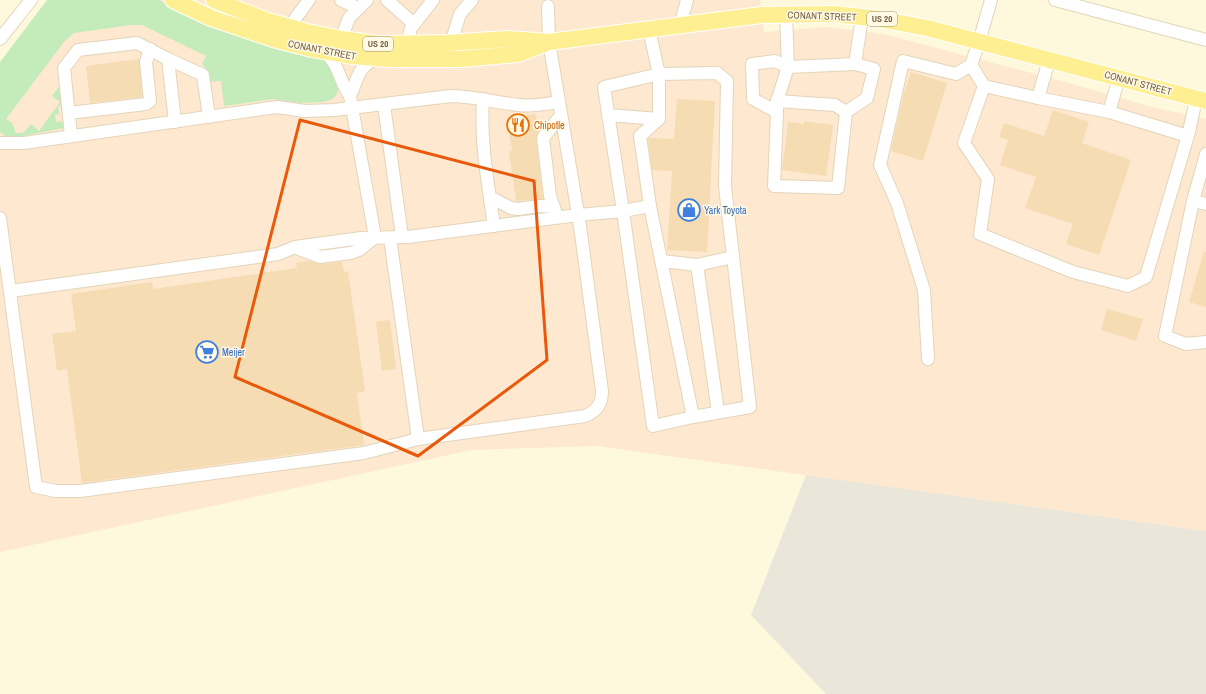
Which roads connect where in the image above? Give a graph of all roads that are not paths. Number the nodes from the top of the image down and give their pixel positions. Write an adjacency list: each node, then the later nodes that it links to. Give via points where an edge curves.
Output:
1 (31, 0): 21 (street)
2 (173, 0): 29 (main road, CONANT STREET / US 20, via 211,18 254,33 292,45)
3 (214, 0): 13 (main road, CONANT STREET / US 20)
4 (309, 0): 19 (street)
5 (341, 0): 12 (street)
6 (387, 0): 17 (street)
7 (433, 0): 17 (street)
8 (472, 0): 27 (street, via 460,14)
9 (686, 0): 18 (street)
10 (991, 0): 25 (street)
11 (1055, 0): 23 (street)
12 (363, 4): 22 (street, via 349,18)
13 (240, 5): 19 (main road, CONANT STREET / US 20, via 268,21)
14 (548, 6): 24 (street)
15 (786, 14): 16 (main road, CONANT STREET / US 20); 18 (main road, CONANT STREET / US 20); 35 (street)
16 (862, 17): 25 (main road, CONANT STREET / US 20, via 905,23); 33 (street)
17 (414, 24): 26 (street)
18 (680, 26): 20 (main road, CONANT STREET / US 20)
19 (289, 27): 22 (main road, CONANT STREET / US 20)
20 (649, 30): 24 (main road, CONANT STREET / US 20); 36 (street)
21 (1, 36)
22 (341, 39): 26 (main road, CONANT STREET / US 20, via 378,44)
23 (1206, 40)
24 (549, 42): 27 (main road, CONANT STREET / US 20, via 507,39); 31 (main road, CONANT STREET, via 518,54 461,59); 43 (street)
25 (979, 42): 32 (main road, CONANT STREET / US 20); 34 (street)
26 (407, 43): 27 (main road, CONANT STREET / US 20)
27 (451, 43)
28 (150, 49): 30 (street); 49 (street, via 146,62 150,101 146,104); 49 (street, via 137,43 78,50 64,68)
29 (324, 51): 31 (main road, CONANT STREET / US 20); 39 (street, via 336,64 343,86)
30 (168, 59): 52 (street, via 204,75); 54 (street)
31 (382, 59): 39 (street, via 367,63 362,68)
32 (1049, 60): 37 (main road, CONANT STREET / US 20); 40 (street)
33 (855, 64): 35 (street); 47 (street, via 874,69 867,98)
34 (971, 65): 38 (street); 76 (street, via 956,74 903,61 880,165 897,203 924,290)
35 (788, 66): 45 (street); 45 (street, via 775,61 752,64 753,99)
36 (659, 74): 51 (street, via 604,87); 53 (street); 71 (street, via 717,73 726,81 724,186)
37 (1119, 78): 42 (main road, CONANT STREET / US 20); 48 (street)
38 (984, 86): 40 (street); 56 (street, via 964,143 988,179 980,234 1072,272 1128,286 1146,277)
39 (350, 96): 46 (street)
40 (1038, 98): 48 (street)
41 (483, 99): 43 (street, via 519,106); 44 (street, via 451,96); 60 (street, via 481,123)
42 (1201, 100): 56 (street)
43 (559, 102): 50 (street)
44 (384, 105): 46 (street); 70 (street)
45 (777, 106): 47 (street, via 835,105); 47 (street, via 774,186 838,188)
46 (352, 108): 52 (street, via 305,111 277,107); 69 (street)
47 (846, 112)
48 (1109, 112): 56 (street)
49 (69, 113): 55 (street)
50 (561, 115): 65 (street, via 543,138 550,196); 66 (street)
51 (608, 115): 53 (street); 64 (street)
52 (209, 117): 54 (street)
53 (659, 119): 63 (street, via 640,136)
54 (174, 122): 55 (street)
55 (71, 136): 57 (street, via 24,143)
56 (1188, 136)
57 (0, 143)
58 (1206, 154): 59 (street)
59 (1204, 173): 61 (street)
60 (490, 197): 65 (street, via 511,208 540,206); 68 (street)
61 (1193, 201): 62 (street); 75 (street, via 1165,336 1186,344)
62 (1206, 204)
63 (650, 206): 64 (street); 72 (street)
64 (623, 211): 66 (street); 78 (street, via 653,426)
65 (555, 212): 66 (street); 68 (street)
66 (578, 215): 79 (street, via 602,391 600,406 585,416)
67 (0, 218): 74 (street)
68 (494, 226): 70 (street)
69 (375, 237): 70 (street); 74 (street, via 295,247 278,254)
70 (396, 238): 79 (street)
71 (733, 257): 73 (street); 77 (street, via 750,407)
72 (662, 261): 73 (street); 78 (street)
73 (697, 265): 77 (street)
74 (11, 291): 79 (street, via 36,487 56,491 80,491 364,453)
75 (1206, 342)
76 (928, 359)
77 (718, 412): 78 (street)
78 (693, 416)
79 (418, 439)

